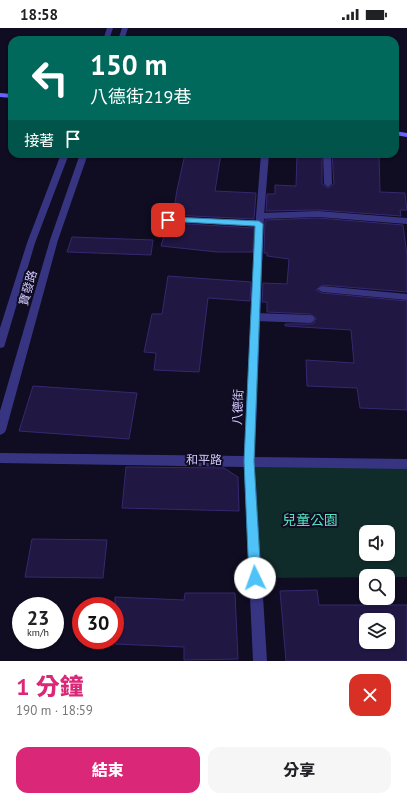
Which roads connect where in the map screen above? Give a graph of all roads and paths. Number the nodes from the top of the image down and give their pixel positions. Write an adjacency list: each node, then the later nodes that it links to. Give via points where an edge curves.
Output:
1 (63, 158): 13 (street, 寶發路, via 31,242)
2 (83, 158): 14 (street, 寶發路, via 54,240)
3 (265, 158): 7 (street, 八德街)
4 (327, 158): 5 (street)
5 (328, 184)
6 (168, 220): 7 (street)
7 (260, 220): 8 (street, via 318,214); 11 (street, 八德街)
8 (407, 221)
9 (322, 289): 10 (street)
10 (407, 297)
11 (254, 317): 12 (street); 16 (street, 八德街)
12 (310, 319)
13 (0, 344)
14 (0, 430)
15 (0, 458): 16 (street, 和平路)
16 (249, 461): 17 (street, 和平路); 18 (street, 八德街)
17 (407, 464)
18 (260, 661)

